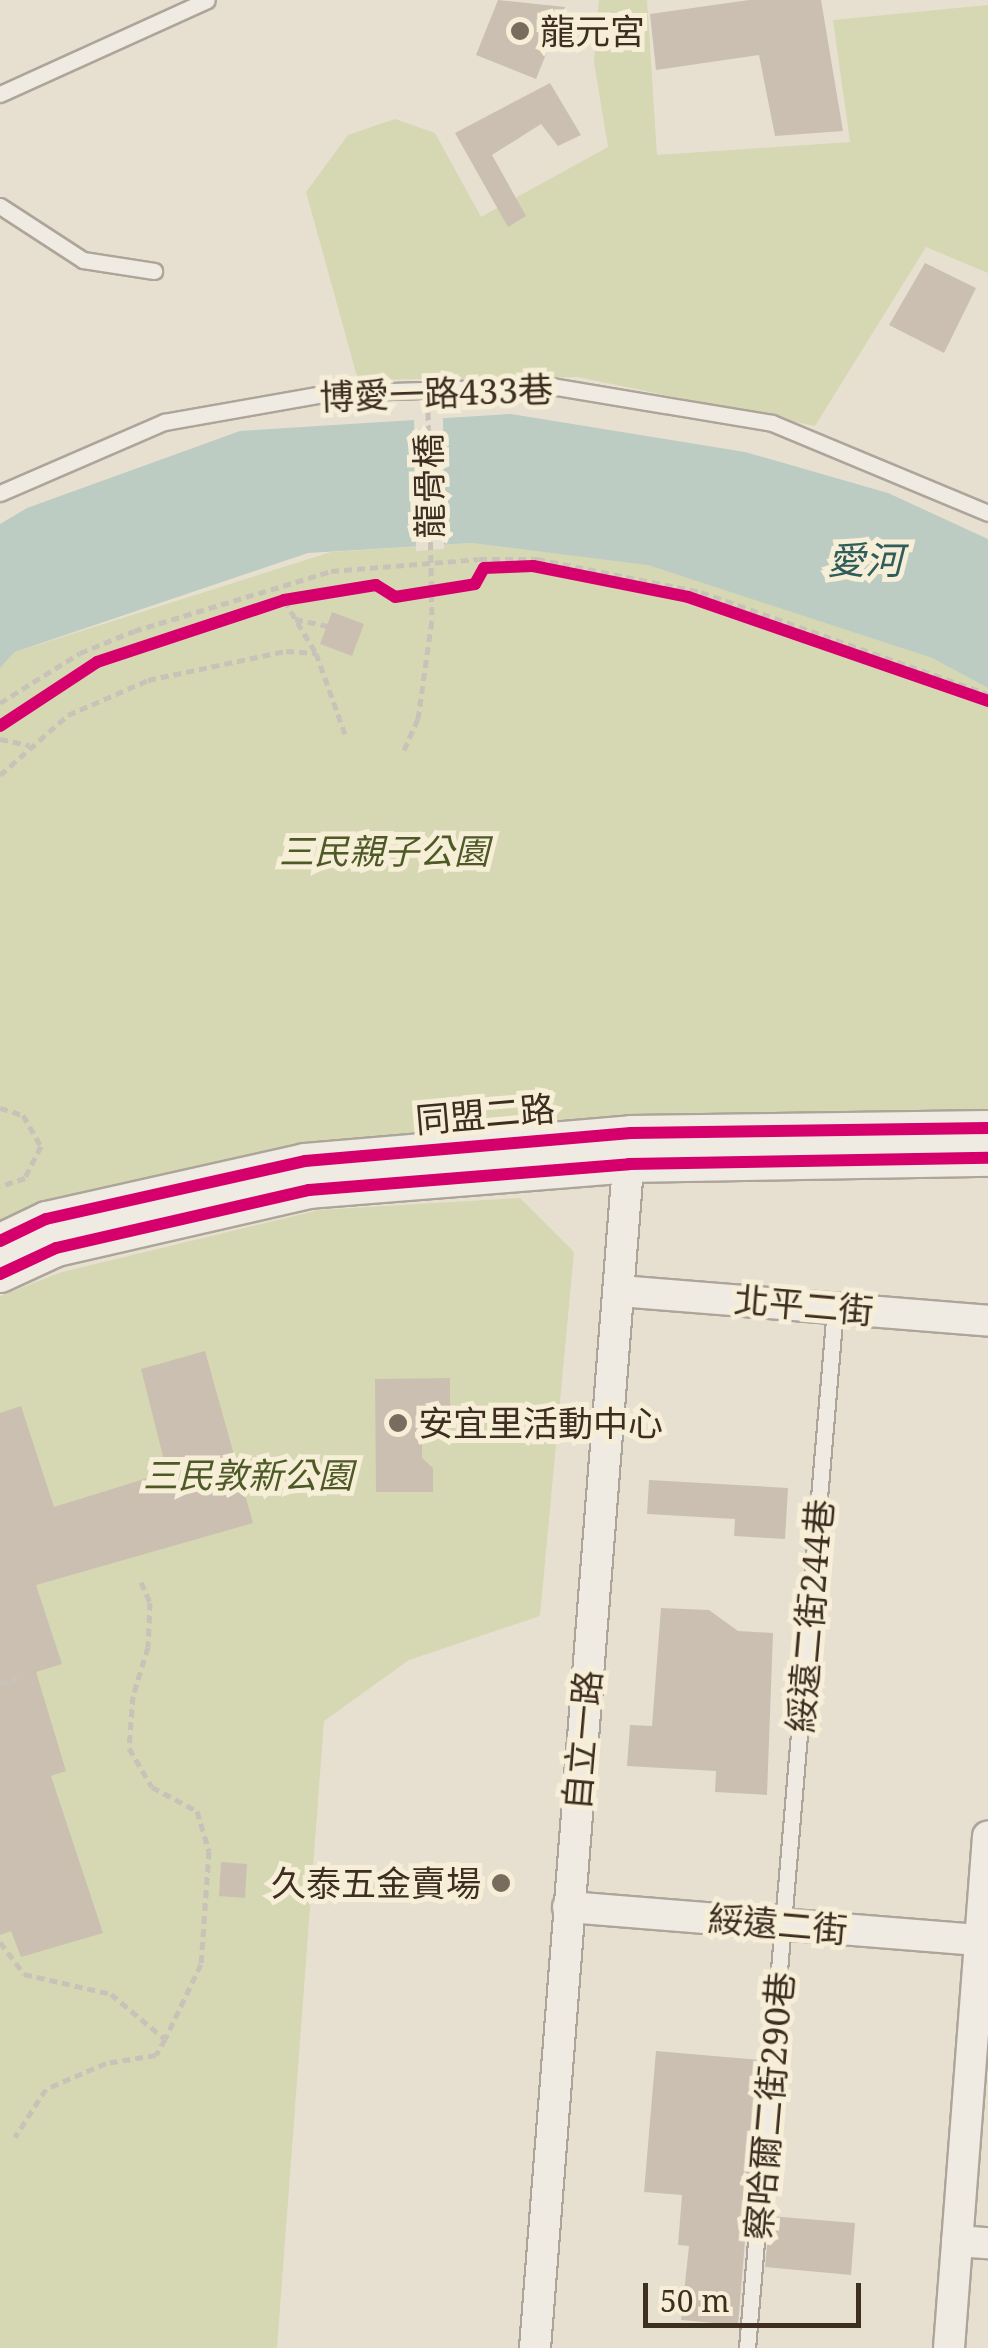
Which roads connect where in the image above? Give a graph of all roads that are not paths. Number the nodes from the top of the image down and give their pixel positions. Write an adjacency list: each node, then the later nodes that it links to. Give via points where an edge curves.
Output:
1 (207, 0): 2 (lane)
2 (0, 94)
3 (0, 206): 4 (lane, via 83,260)
4 (154, 271)
5 (0, 493): 6 (lane, 博愛一路433巷, via 164,422 328,393 551,386 772,424)
6 (988, 513)
7 (988, 1128): 8 (street, 同盟二路)
8 (630, 1148): 9 (street, 同盟二路); 10 (street, 同盟二路, via 309,1190); 13 (street, 自立一路)
9 (988, 1158)
10 (51, 1234): 11 (street, 同盟二路); 12 (street, 同盟二路)
11 (0, 1240)
12 (0, 1274)
13 (619, 1291): 14 (street, 北平二街); 17 (street, 自立一路)
14 (834, 1308): 15 (street, 北平二街); 18 (lane, 綏遠二街244巷)
15 (988, 1320)
16 (988, 1836): 19 (street)
17 (568, 1907): 18 (street, 綏遠二街); 22 (street, 自立一路)
18 (785, 1924): 19 (street, 綏遠二街); 23 (lane, 察哈爾二街290巷)
19 (984, 1940): 20 (street)
20 (978, 2091): 21 (street)
21 (973, 2242): 24 (street)
22 (536, 2348)
23 (747, 2348)
24 (949, 2348)

